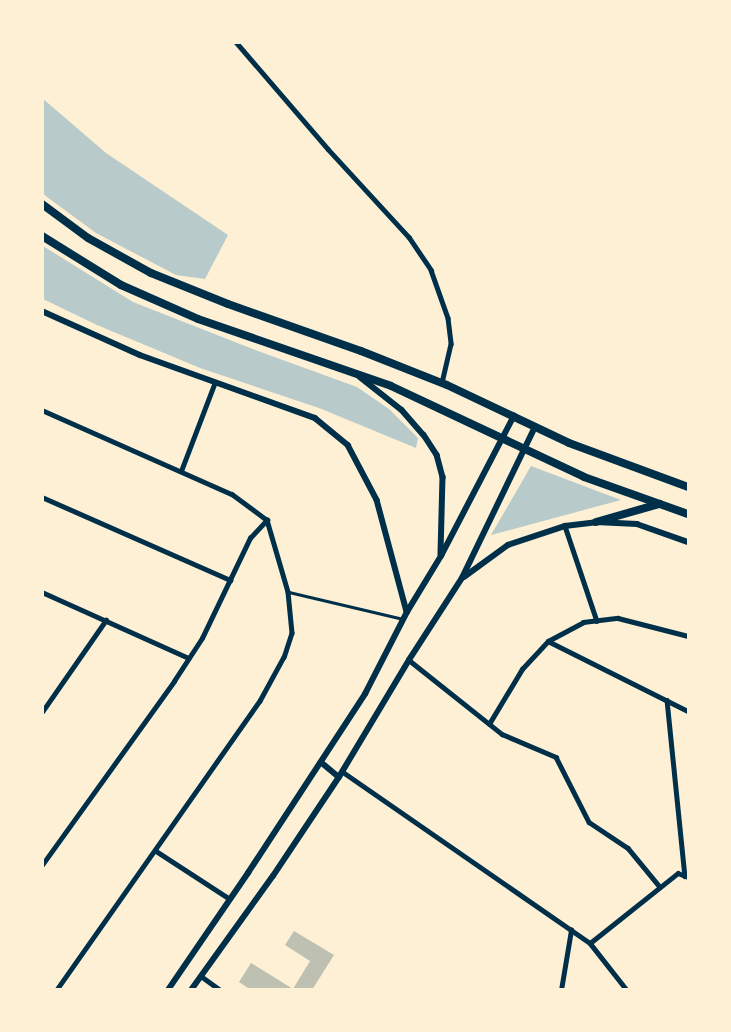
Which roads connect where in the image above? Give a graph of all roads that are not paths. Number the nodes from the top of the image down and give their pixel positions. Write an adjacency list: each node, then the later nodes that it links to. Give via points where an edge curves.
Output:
1 (236, 42): 7 (street, via 328,149 409,236 431,270 448,318 451,344)
2 (42, 204): 7 (highway, via 88,238 151,273)
3 (42, 236): 5 (highway, via 121,285 198,319)
4 (42, 311): 6 (street, via 140,355)
5 (356, 374): 11 (highway, via 391,386); 22 (street, via 402,410 424,434 437,455 443,477)
6 (215, 382): 13 (street); 27 (street, via 315,418 348,445 377,500)
7 (442, 383): 9 (highway)
8 (42, 410): 13 (street)
9 (514, 416): 10 (highway); 11 (street)
10 (535, 426): 12 (street); 14 (highway, via 569,443)
11 (504, 439): 12 (highway); 22 (street)
12 (524, 449): 16 (highway, via 584,477); 23 (street)
13 (181, 471): 18 (street, via 232,494)
14 (688, 487)
15 (42, 497): 24 (street)
16 (660, 504): 17 (highway); 19 (highway)
17 (688, 514)
18 (267, 520): 24 (street, via 250,538); 26 (street)
19 (596, 522): 20 (street); 21 (street, via 637,524)
20 (565, 526): 23 (street, via 508,545); 30 (street)
21 (688, 542)
22 (441, 556): 27 (street)
23 (462, 578): 34 (street)
24 (230, 580): 33 (street)
25 (42, 592): 29 (street)
26 (288, 592): 28 (lane); 41 (street, via 292,633 284,657 260,702)
27 (407, 612): 28 (street)
28 (403, 619): 39 (street, via 365,694)
29 (106, 620): 33 (street); 37 (street)
30 (597, 621): 31 (street, via 618,618); 32 (street, via 583,622)
31 (688, 636)
32 (548, 641): 35 (street); 38 (street, via 522,669)
33 (189, 658): 42 (street)
34 (409, 660): 38 (street); 40 (street)
35 (667, 700): 36 (street); 43 (street)
36 (688, 711)
37 (42, 712)
38 (489, 724): 44 (street, via 502,734 556,757 589,822 628,848)
39 (321, 762): 40 (street); 45 (street)
40 (341, 775): 46 (street); 48 (street)
41 (156, 851): 45 (street); 49 (street)
42 (42, 866)
43 (687, 876): 44 (street, via 678,873)
44 (660, 888): 47 (street)
45 (230, 899): 50 (street)
46 (571, 930): 47 (street); 53 (street)
47 (590, 943): 54 (street)
48 (201, 976): 51 (street); 52 (street)
49 (57, 990)
50 (168, 990)
51 (191, 990)
52 (220, 990)
53 (561, 990)
54 (626, 990)

